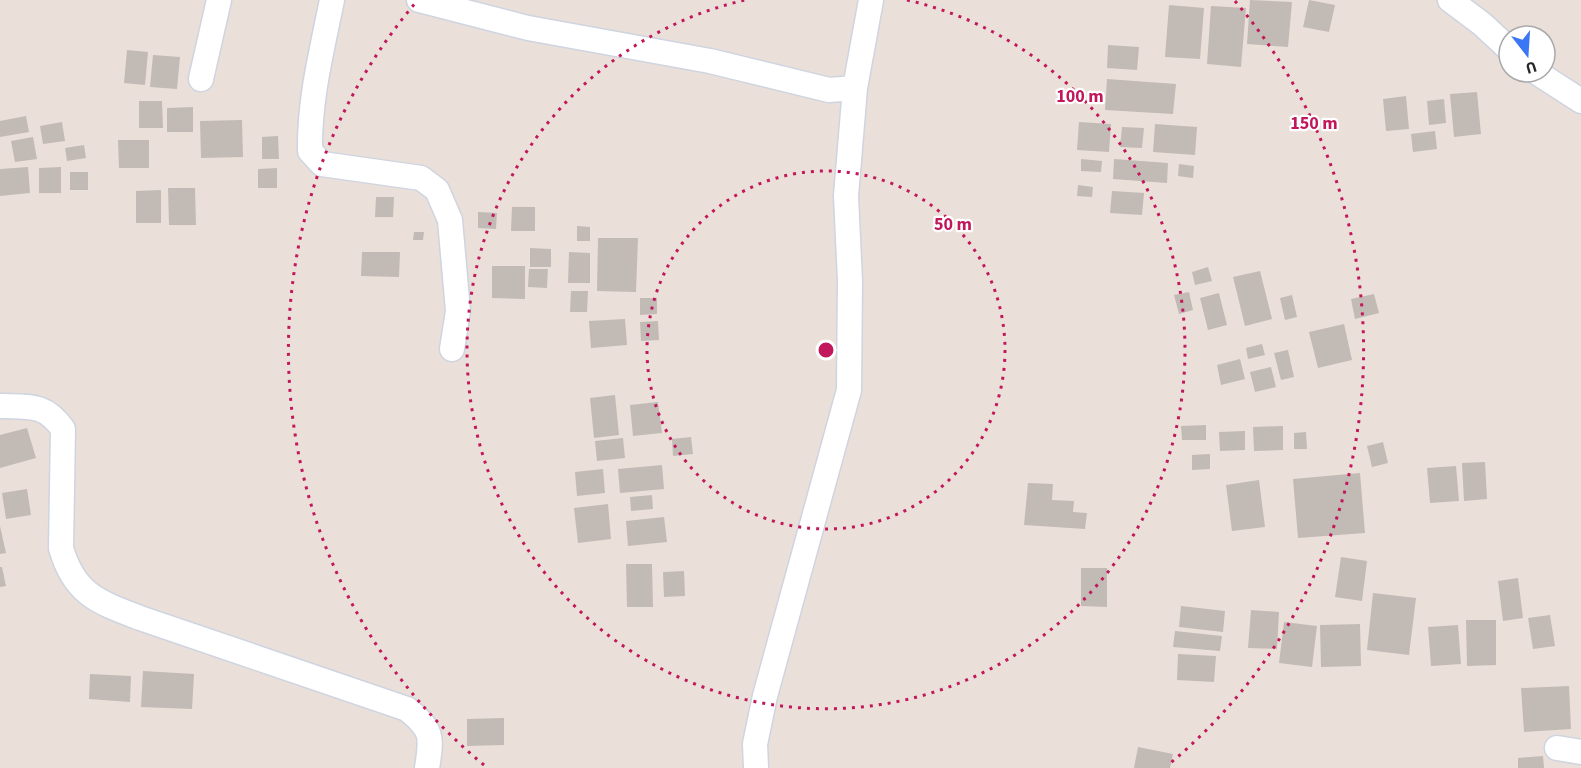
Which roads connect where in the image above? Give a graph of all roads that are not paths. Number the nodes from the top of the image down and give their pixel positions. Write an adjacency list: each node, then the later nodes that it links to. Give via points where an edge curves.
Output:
1 (219, 0): 7 (street)
2 (332, 0): 11 (street, via 317,73 310,151 322,164 421,178 437,190 450,220 459,310)
3 (419, 0): 9 (street, via 528,28 710,61 829,90)
4 (871, 0): 9 (street)
5 (1450, 0): 6 (street)
6 (1497, 38)
7 (201, 79)
8 (1555, 84): 10 (street)
9 (855, 88): 16 (street, via 846,196 849,390 765,696 755,744)
10 (1581, 101)
11 (452, 349)
12 (0, 406): 15 (street, via 46,411 63,429 61,548 65,563 81,588 108,606 140,618 407,710 423,721 430,736)
13 (1557, 747): 14 (street)
14 (1581, 752)
15 (427, 768)
16 (756, 768)

